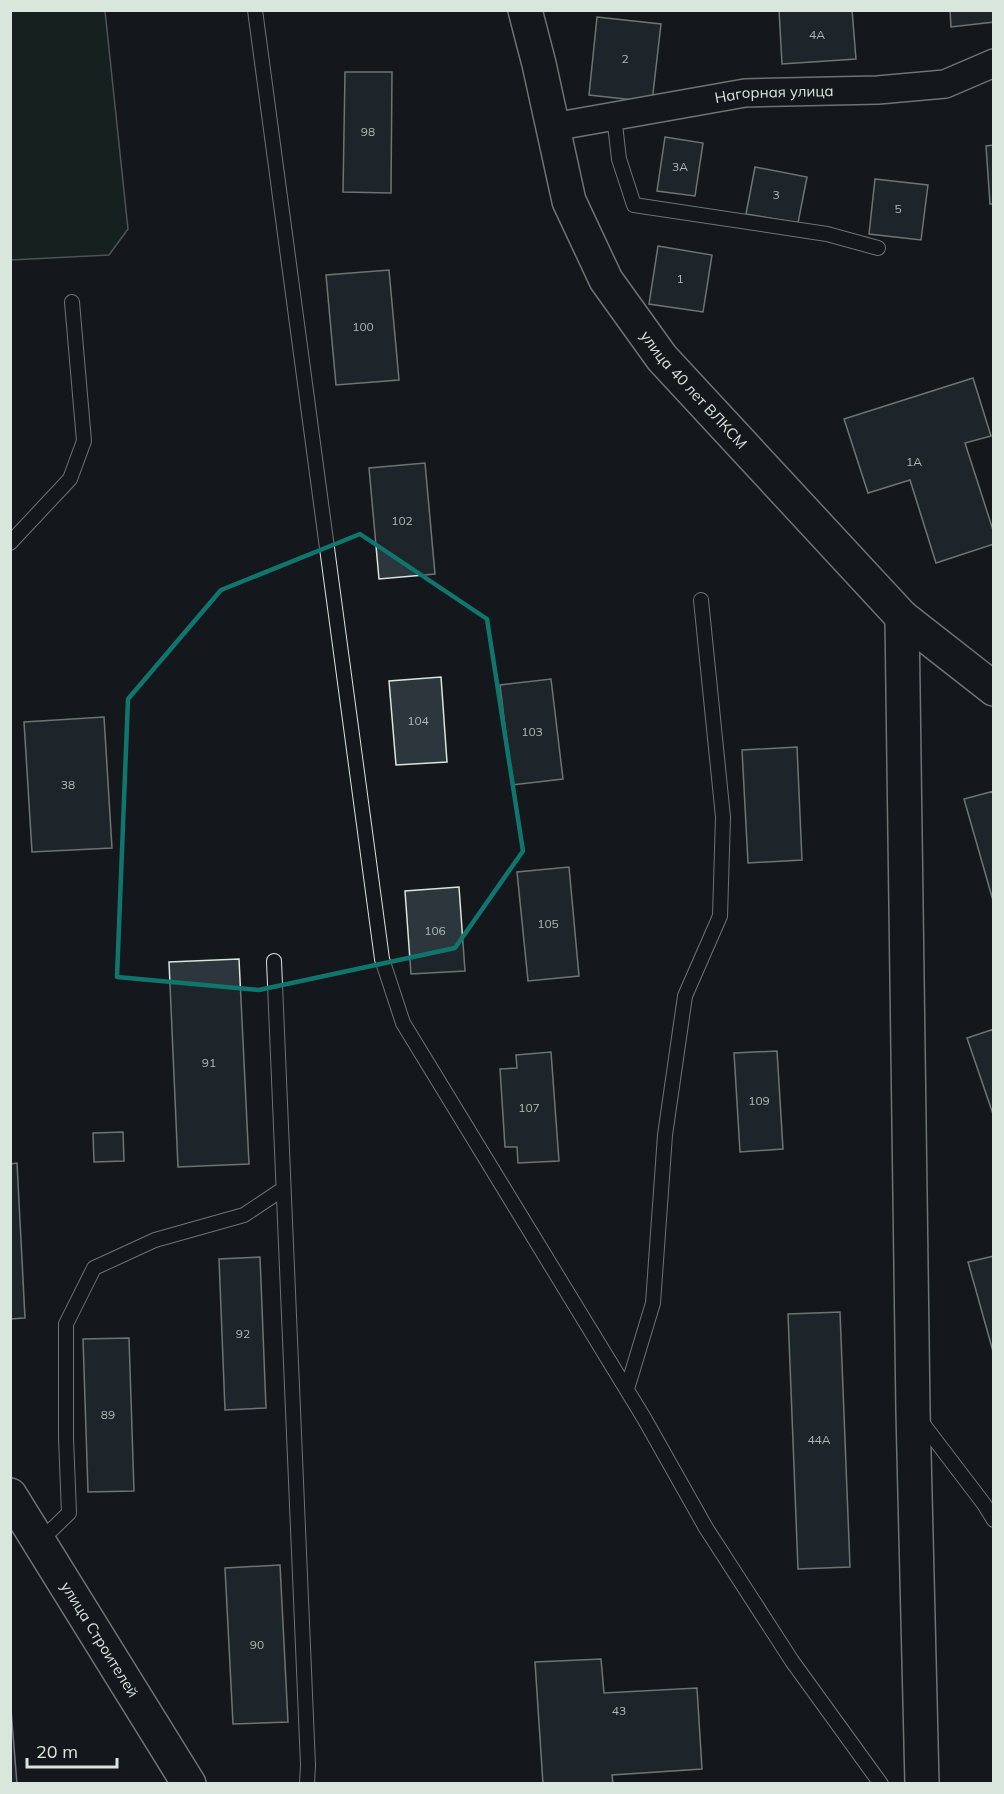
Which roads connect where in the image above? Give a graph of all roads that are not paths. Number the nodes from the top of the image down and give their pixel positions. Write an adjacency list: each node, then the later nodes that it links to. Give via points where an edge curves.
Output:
1 (255, 10): 14 (lane, via 382,959 404,1023)
2 (525, 10): 5 (street, улица 40 лет ВЛКСМ)
3 (993, 63): 4 (street, Нагорная улица, via 945,84 745,93)
4 (614, 117): 5 (street, Нагорная улица); 6 (lane, via 619,159 634,206 827,234)
5 (553, 127): 10 (street, улица 40 лет ВЛКСМ, via 569,201 606,280 662,358)
6 (879, 248)
7 (72, 302): 8 (lane, via 84,441 70,479)
8 (10, 543)
9 (701, 600): 14 (lane, via 723,817 720,916 685,996 666,1135 653,1304)
10 (902, 617): 11 (street, улица 40 лет ВЛКСМ); 15 (street)
11 (993, 688)
12 (274, 961): 13 (lane)
13 (283, 1189): 18 (lane, via 244,1215 155,1240 94,1268 66,1324 69,1513); 20 (lane)
14 (627, 1389): 21 (lane, via 706,1528 786,1652)
15 (912, 1410): 17 (lane); 22 (street)
16 (10, 1495): 18 (street, улица Строителей)
17 (993, 1520)
18 (39, 1542): 19 (street, улица Строителей)
19 (187, 1782)
20 (307, 1784)
21 (881, 1784)
22 (922, 1784)

